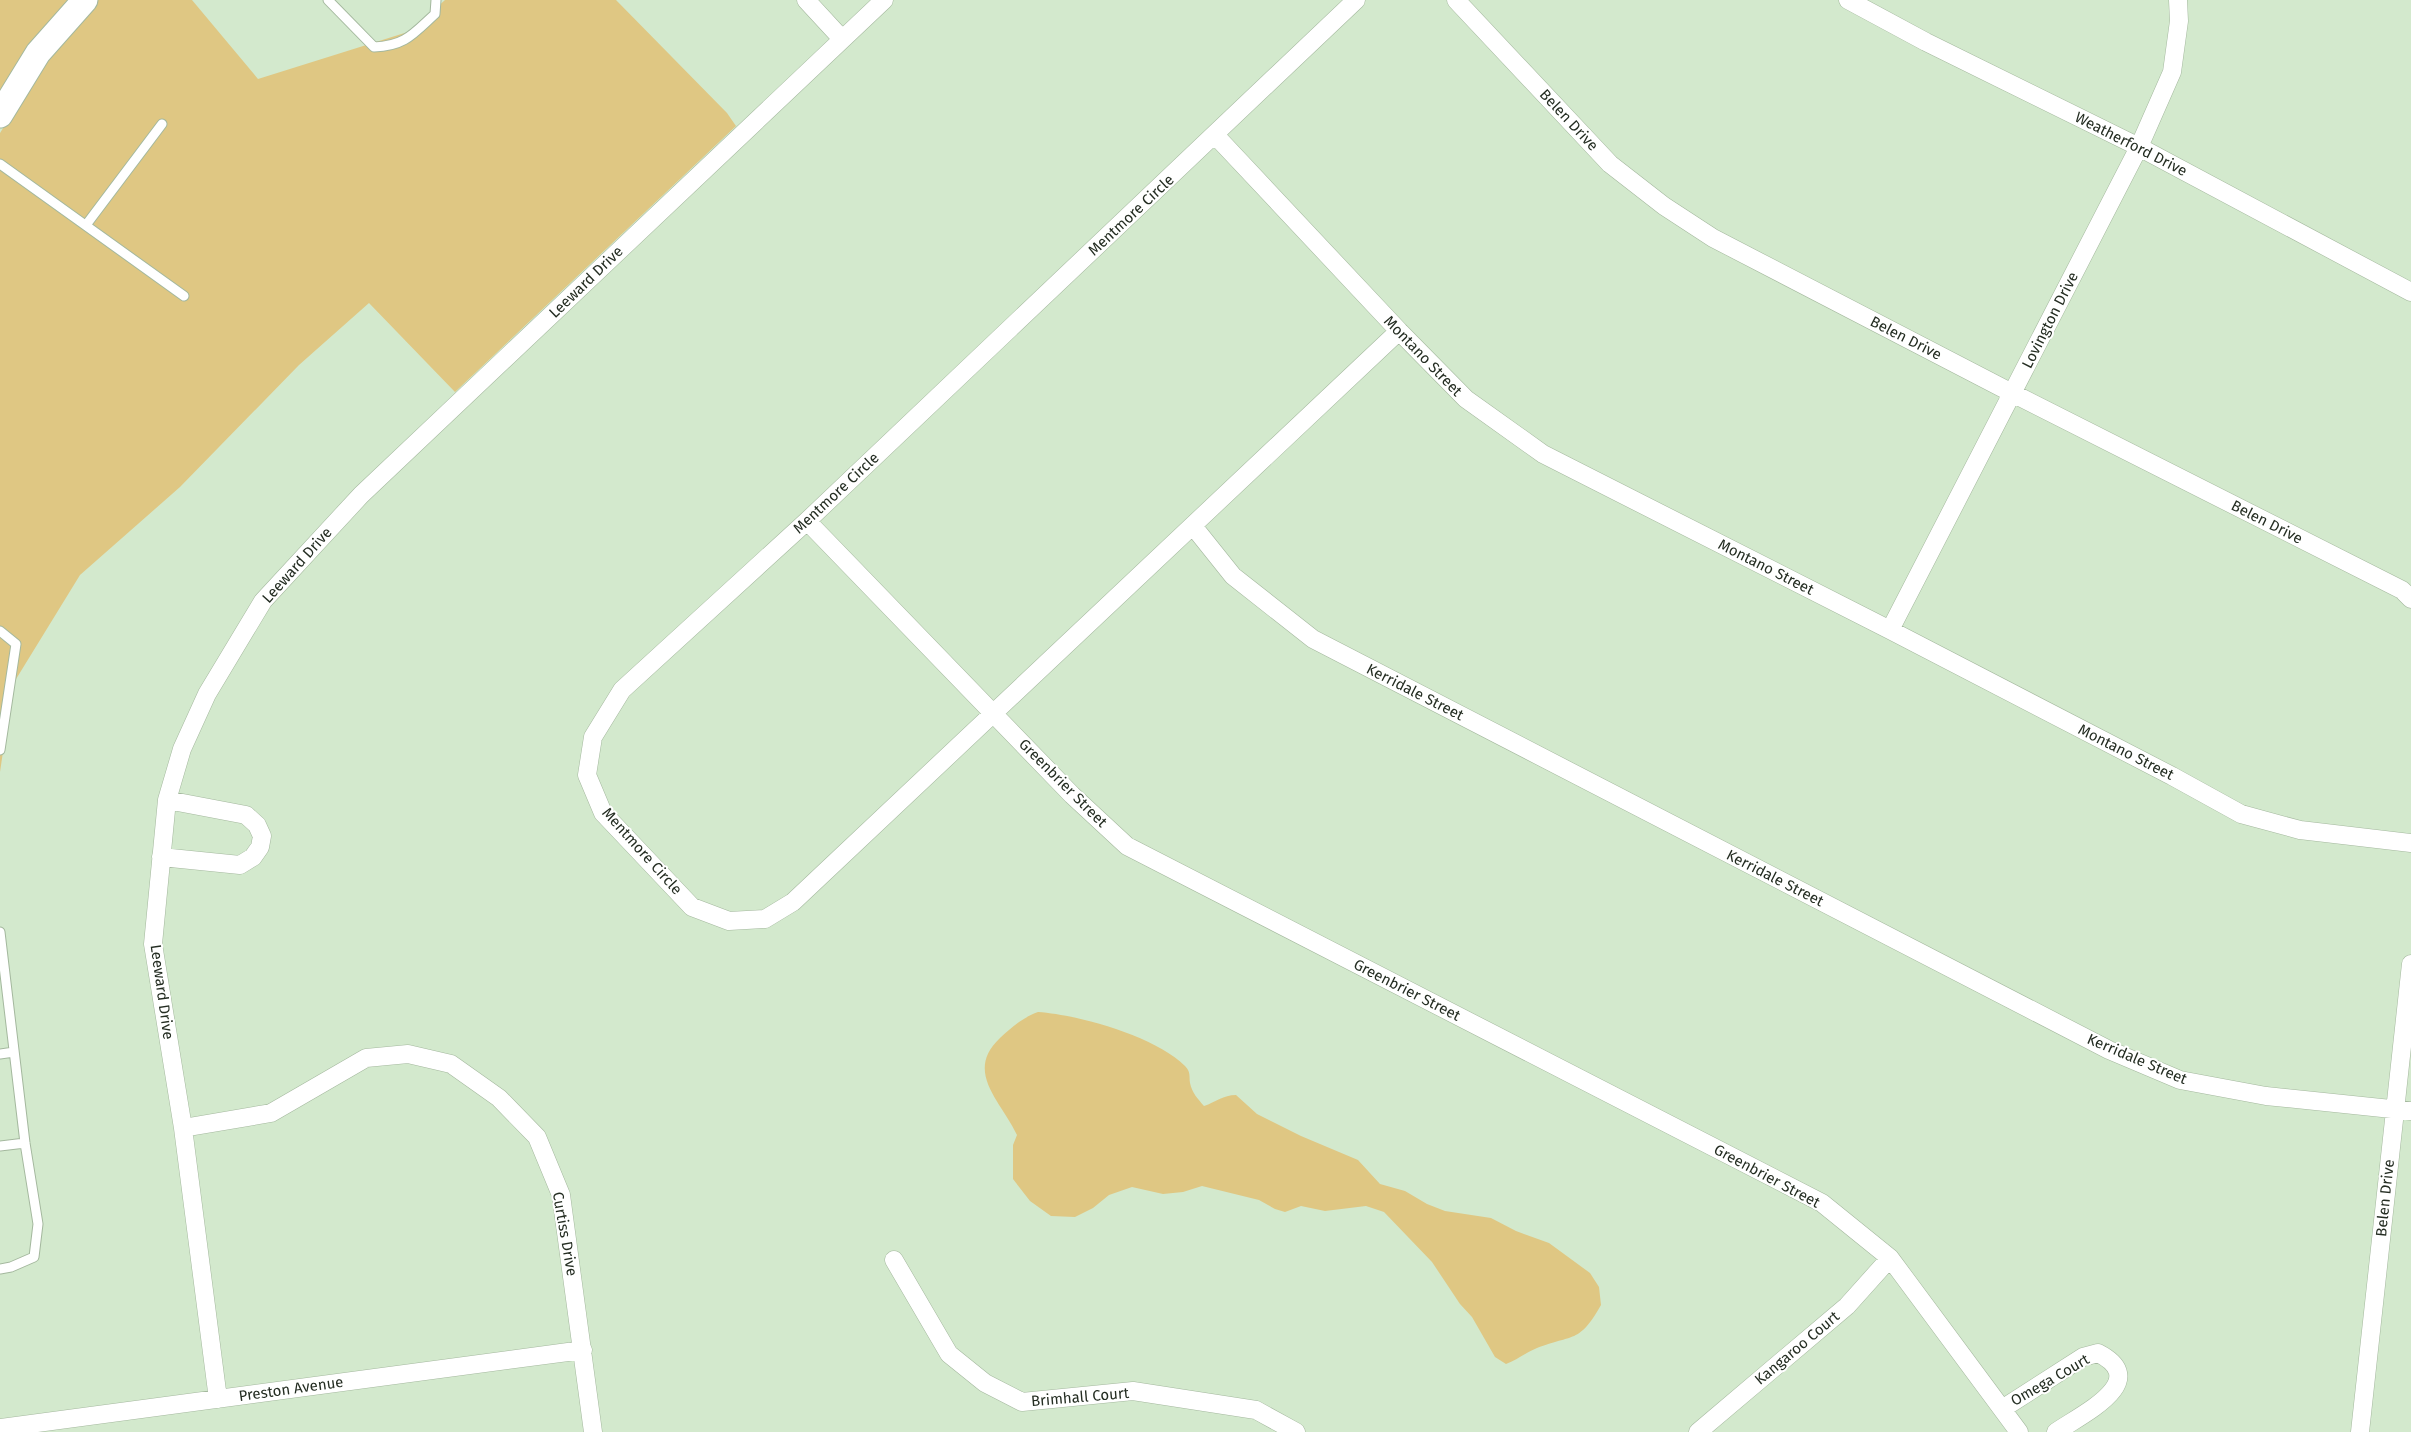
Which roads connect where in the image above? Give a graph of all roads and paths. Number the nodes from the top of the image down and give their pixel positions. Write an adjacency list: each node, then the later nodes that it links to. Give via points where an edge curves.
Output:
1 (85, 0): 11 (street, via 38,53)
2 (328, 0): 3 (lane, via 374,47 392,47 409,38 435,14)
3 (436, 0)
4 (806, 0): 10 (street)
5 (884, 0): 10 (street, Leeward Drive)
6 (1356, 0): 13 (street, Mentmore Circle)
7 (1456, 0): 20 (street, Belen Drive, via 1610,164 1664,206 1713,238)
8 (1848, 0): 14 (street, Weatherford Drive)
9 (2178, 0): 14 (street, Lovington Drive, via 2179,21 2172,72)
10 (842, 39): 28 (street, Leeward Drive, via 362,495 263,601 208,694 182,749)
11 (0, 115)
12 (162, 124): 16 (lane)
13 (1215, 135): 19 (street, Montano Street); 21 (street, Mentmore Circle)
14 (2139, 147): 17 (street, Weatherford Drive); 20 (street, Lovington Drive)
15 (0, 164): 16 (lane)
16 (86, 225): 18 (lane)
17 (2411, 292)
18 (184, 296)
19 (1399, 331): 22 (street, Mentmore Circle); 24 (street, Montano Street, via 1466,399 1543,454)
20 (2012, 393): 23 (street, Belen Drive, via 2402,590); 24 (street, Lovington Drive)
21 (807, 521): 26 (street, Greenbrier Street); 26 (street, Mentmore Circle, via 622,690 593,737 587,775 604,813 692,907 729,921 765,919 793,902)
22 (1193, 526): 26 (street, Mentmore Circle); 35 (street, Kerridale Street, via 1233,576 1313,639 2109,1050 2180,1080 2266,1096)
23 (2411, 599)
24 (1890, 630): 29 (street, Montano Street, via 2241,814 2300,830)
25 (0, 631): 27 (lane, via 16,644)
26 (995, 714): 39 (street, Greenbrier Street, via 1072,795 1127,846 1822,1203)
27 (0, 750)
28 (167, 800): 30 (street, Leeward Drive); 30 (street, via 246,815 257,825 262,836 253,857 240,864)
29 (2411, 843)
30 (161, 856): 36 (street, Leeward Drive, via 153,944)
31 (0, 932): 33 (lane)
32 (2411, 964): 35 (street, Belen Drive)
33 (14, 1052): 34 (lane); 37 (lane)
34 (0, 1054)
35 (2403, 1110): 51 (street, Belen Drive)
36 (183, 1128): 42 (street, Curtiss Drive, via 272,1113 366,1058 408,1054 451,1064 499,1098 537,1137 561,1196); 43 (street, Leeward Drive)
37 (24, 1143): 38 (lane); 41 (lane, via 38,1224 34,1257)
38 (0, 1146)
39 (1890, 1258): 44 (street, Greenbrier Street); 48 (street, Kangaroo Court, via 1847,1306)
40 (894, 1260): 47 (street, Brimhall Court, via 949,1354 985,1383 1022,1402 1133,1391 1256,1410)
41 (0, 1269)
42 (583, 1350): 43 (street, Preston Avenue); 46 (street, Curtiss Drive)
43 (218, 1399): 45 (street, Preston Avenue)
44 (2002, 1409): 49 (street, Greenbrier Street); 50 (street, Omega Court, via 2083,1357 2098,1353 2112,1360 2118,1368 2119,1380 2113,1392)
45 (0, 1428)
46 (593, 1432)
47 (1296, 1432)
48 (1698, 1432)
49 (2019, 1432)
50 (2056, 1432)
51 (2360, 1432)

